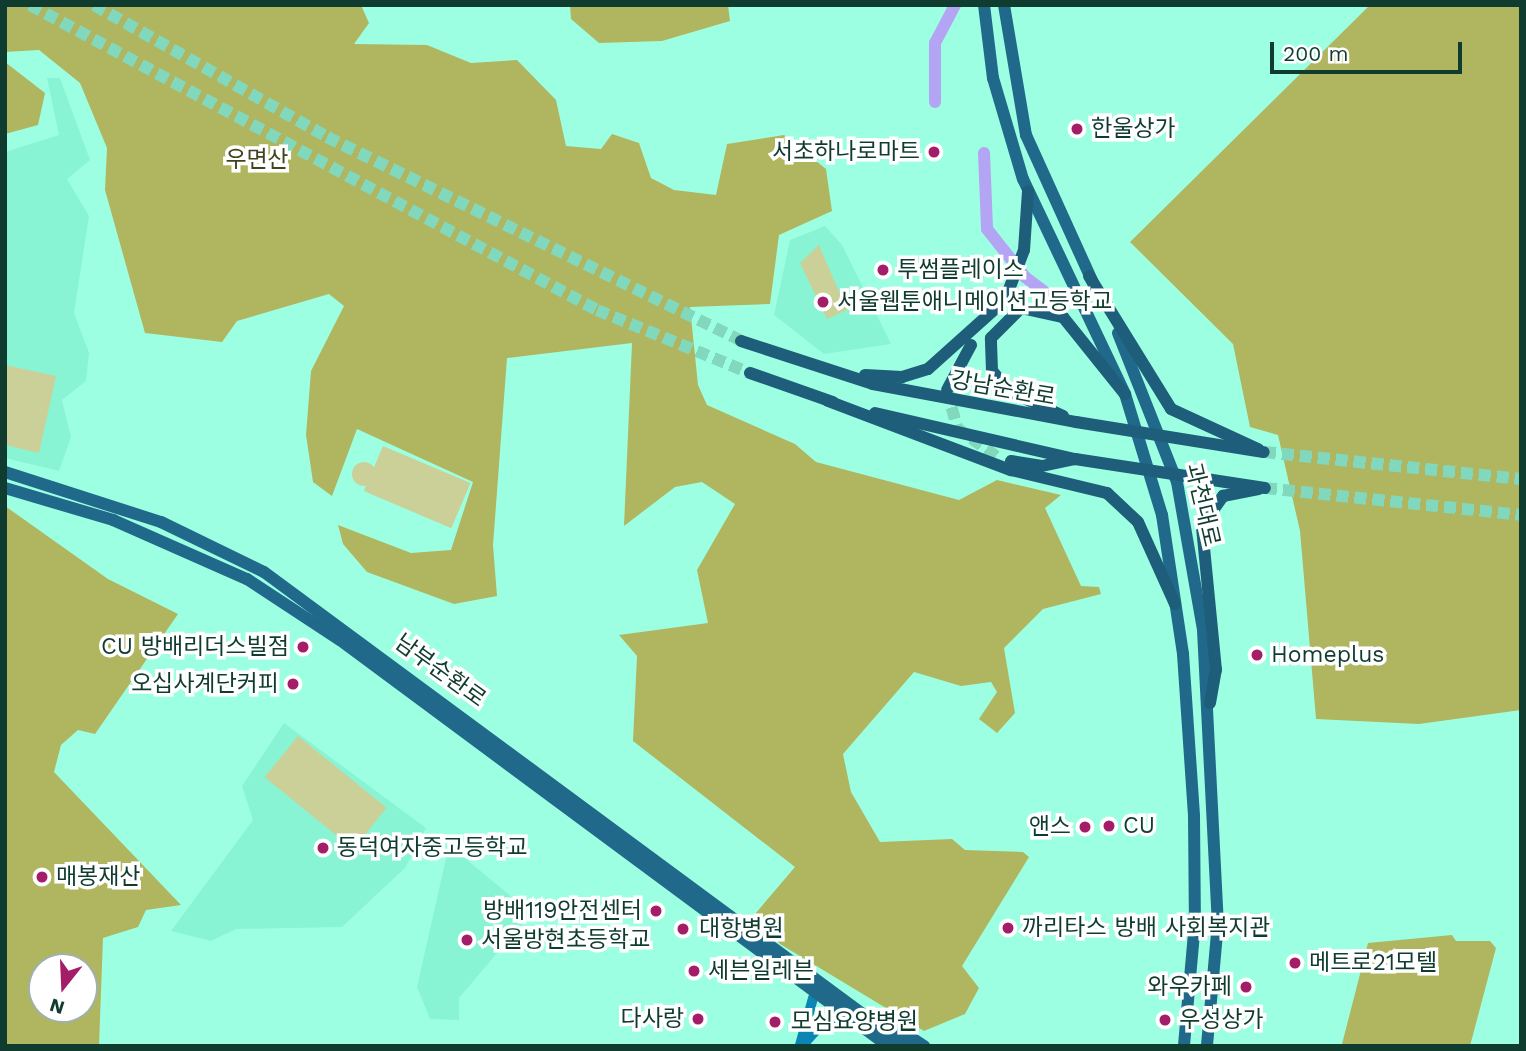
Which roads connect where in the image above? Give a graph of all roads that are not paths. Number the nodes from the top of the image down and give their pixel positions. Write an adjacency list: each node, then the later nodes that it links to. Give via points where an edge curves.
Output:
1 (984, 5): 4 (main road, 과천대로, via 993,78)
2 (1004, 5): 3 (main road, 과천대로, via 1011,66)
3 (1040, 175): 4 (main road); 5 (main road, 과천대로)
4 (1026, 185): 6 (highway, via 1024,250 1015,285); 11 (main road, 과천대로)
5 (1089, 276): 13 (highway, 강남순환로, bridge, via 1131,336 1158,396 1187,420 1265,452); 21 (main road, 과천대로, via 1123,341 1177,482 1196,575)
6 (1005, 300): 8 (highway, via 928,369 889,377); 10 (highway, via 961,356)
7 (741, 341): 8 (highway, 강남순환로)
8 (830, 370): 13 (highway, 강남순환로, via 935,399)
9 (750, 373): 12 (highway)
10 (947, 390)
11 (1125, 394): 13 (highway, via 1063,317 1041,308 1013,312 990,338 995,376 1009,391); 18 (main road, 과천대로, via 1148,455)
12 (828, 401): 15 (highway); 18 (highway, via 1011,470 1107,493 1138,522)
13 (1076, 422)
14 (997, 457): 15 (highway, via 1029,466)
15 (1075, 459): 21 (highway, bridge, via 1265,488 1223,496 1211,506 1202,526 1216,670)
16 (5, 472): 19 (main road, 남부순환로, via 161,522 254,566)
17 (5, 488): 20 (main road, 남부순환로, via 149,533 247,579)
18 (1175, 604): 22 (main road, 과천대로)
19 (433, 691): 20 (main road, via 434,704); 23 (main road, 남부순환로)
20 (424, 704): 24 (main road, 남부순환로)
21 (1210, 705): 22 (main road); 35 (main road, 과천대로, via 1218,922)
22 (1187, 708): 34 (main road, 과천대로, via 1195,922)
23 (493, 736): 24 (main road, via 484,736); 25 (main road, 남부순환로)
24 (485, 749): 26 (main road, 남부순환로)
25 (811, 974): 32 (main road, 남부순환로); 33 (main road, 남부순환로)
26 (803, 986): 27 (main road, 남부순환로); 31 (main road, 남부순환로)
27 (813, 998): 28 (main road, 남부순환로); 29 (main road)
28 (842, 1022): 29 (main road, via 823,1023); 30 (main road, 남부순환로)
29 (801, 1046)
30 (876, 1046)
31 (888, 1046)
32 (906, 1046)
33 (924, 1046)
34 (1184, 1046)
35 (1207, 1046)

